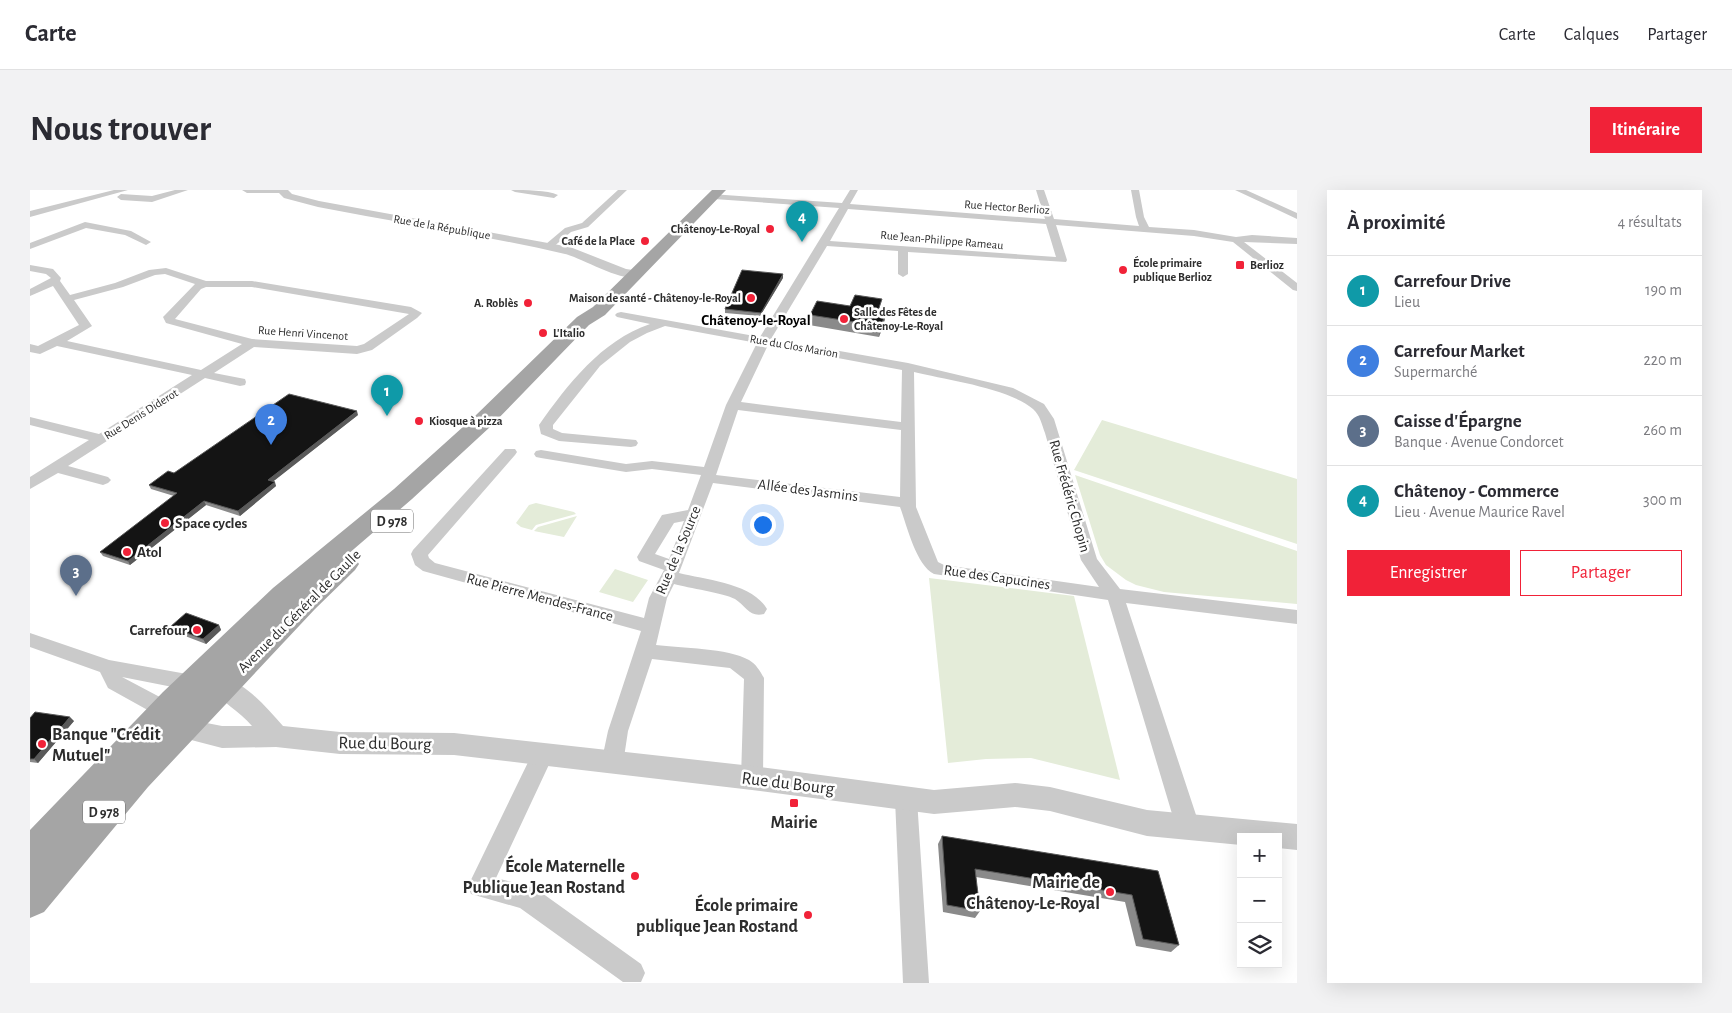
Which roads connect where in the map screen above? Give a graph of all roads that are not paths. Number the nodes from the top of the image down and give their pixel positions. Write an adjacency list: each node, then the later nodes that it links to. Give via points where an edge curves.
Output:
1 (184, 190): 10 (street, via 154,201)
2 (247, 190): 3 (street, Rue de la République)
3 (283, 190): 23 (street, Rue de la République, via 288,196 311,202)
4 (515, 190): 12 (street)
5 (624, 190): 23 (street, via 585,224 568,230)
6 (854, 190): 13 (street, Rue de la Source)
7 (1040, 190): 16 (street)
8 (1135, 190): 17 (street, via 1140,217)
9 (1239, 190): 15 (street)
10 (122, 193): 14 (street)
11 (717, 193): 13 (street, Rue Hector Berlioz); 26 (main road, Avenue du Général de Gaulle / D 978)
12 (554, 195)
13 (843, 206): 16 (street, Rue Hector Berlioz); 21 (street, Rue de la Source)
14 (30, 214)
15 (1297, 216)
16 (1051, 222): 17 (street, Rue Hector Berlioz); 24 (street, Rue Jean-Philippe Rameau, via 1062,260 1058,261)
17 (1146, 229): 19 (street, Rue Hector Berlioz)
18 (1292, 238): 19 (street, Rue Hector Berlioz)
19 (1236, 240): 30 (street)
20 (146, 242): 22 (street, via 128,233 85,225)
21 (824, 243): 24 (street, Rue Jean-Philippe Rameau); 36 (street, Rue de la Source)
22 (30, 246)
23 (549, 246): 26 (street, Rue de la République, via 583,255 624,273)
24 (903, 249): 27 (street)
25 (30, 268): 28 (street, via 48,271 56,278)
26 (636, 274): 33 (main road, Avenue du Général de Gaulle / D 978)
27 (904, 274)
28 (55, 281): 31 (street); 32 (street)
29 (205, 284): 32 (street, Rue Henri Vincenot, via 172,272 159,271); 37 (street, Rue Henri Vincenot, via 196,287 170,321); 37 (street, Rue Henri Vincenot, via 252,284 416,313 368,347 357,350)
30 (1297, 288)
31 (30, 293)
32 (67, 299): 35 (street, via 86,326)
33 (610, 313): 34 (street, Rue du Clos Marion); 63 (main road, Avenue du Général de Gaulle / D 978, via 594,319 540,378 305,602)
34 (665, 323): 36 (street, Rue du Clos Marion, via 729,332); 46 (street, via 641,330 615,345 582,376 546,425 546,431 559,437)
35 (56, 342): 38 (street, via 40,350); 40 (street)
36 (764, 342): 39 (street, Rue du Clos Marion); 42 (street, Rue de la Source)
37 (252, 343): 40 (street, Rue Denis Diderot)
38 (30, 348)
39 (908, 367): 44 (street, Rue des Capucines); 56 (street, Rue Frédéric Chopin, via 1008,392 1039,407 1052,433 1089,560)
40 (204, 374): 41 (street); 45 (street, Rue Denis Diderot)
41 (240, 382)
42 (733, 404): 44 (street); 50 (street, Rue de la Source)
43 (30, 421): 45 (street)
44 (908, 427): 53 (street, Rue des Capucines)
45 (102, 439): 49 (street, Rue Denis Diderot)
46 (631, 443)
47 (510, 452): 59 (street, Rue Pierre Mendes-France, via 419,554 420,561 429,567)
48 (541, 454): 50 (street, Allée des Jasmins, via 626,468 652,465)
49 (56, 468): 51 (street); 52 (street, Rue Denis Diderot)
50 (709, 475): 53 (street, Allée des Jasmins); 54 (street, Rue de la Source)
51 (103, 480)
52 (30, 484)
53 (908, 503): 56 (street, Rue des Capucines, via 928,560 940,570)
54 (694, 514): 55 (street, Rue de la Source); 55 (street, via 668,519 645,557 668,565)
55 (672, 571): 57 (street, via 740,594); 59 (street, Rue de la Source, via 658,598)
56 (1115, 595): 58 (street, Rue des Capucines); 70 (street, Rue Frédéric Chopin)
57 (758, 609)
58 (1297, 617)
59 (650, 628): 61 (street, Rue de la Source)
60 (30, 640): 62 (street)
61 (645, 651): 67 (street, Rue de la Source, via 618,731); 68 (street, via 730,660 750,670 754,678)
62 (108, 667): 63 (street); 64 (street, via 116,683)
63 (208, 685): 64 (main road, Avenue du Général de Gaulle / D 978); 65 (street, via 253,708)
64 (174, 719): 65 (street, Rue du Bourg, via 222,737); 72 (main road, Avenue du Général de Gaulle / D 978); 73 (main road, Avenue du Général de Gaulle / D 978, via 136,776)
65 (276, 736): 66 (street, Rue du Bourg, via 340,743 454,744)
66 (542, 756): 67 (street, Rue du Bourg); 74 (street, via 480,886 526,897)
67 (612, 764): 68 (street, Rue du Bourg)
68 (752, 778): 69 (street, Rue du Bourg)
69 (906, 799): 70 (street, Rue du Bourg, via 934,802 1023,796 1050,799 1147,823); 75 (street)
70 (1188, 827): 71 (street, Rue du Bourg)
71 (1297, 838)
72 (30, 856)
73 (30, 899)
74 (632, 973)
75 (916, 983)

